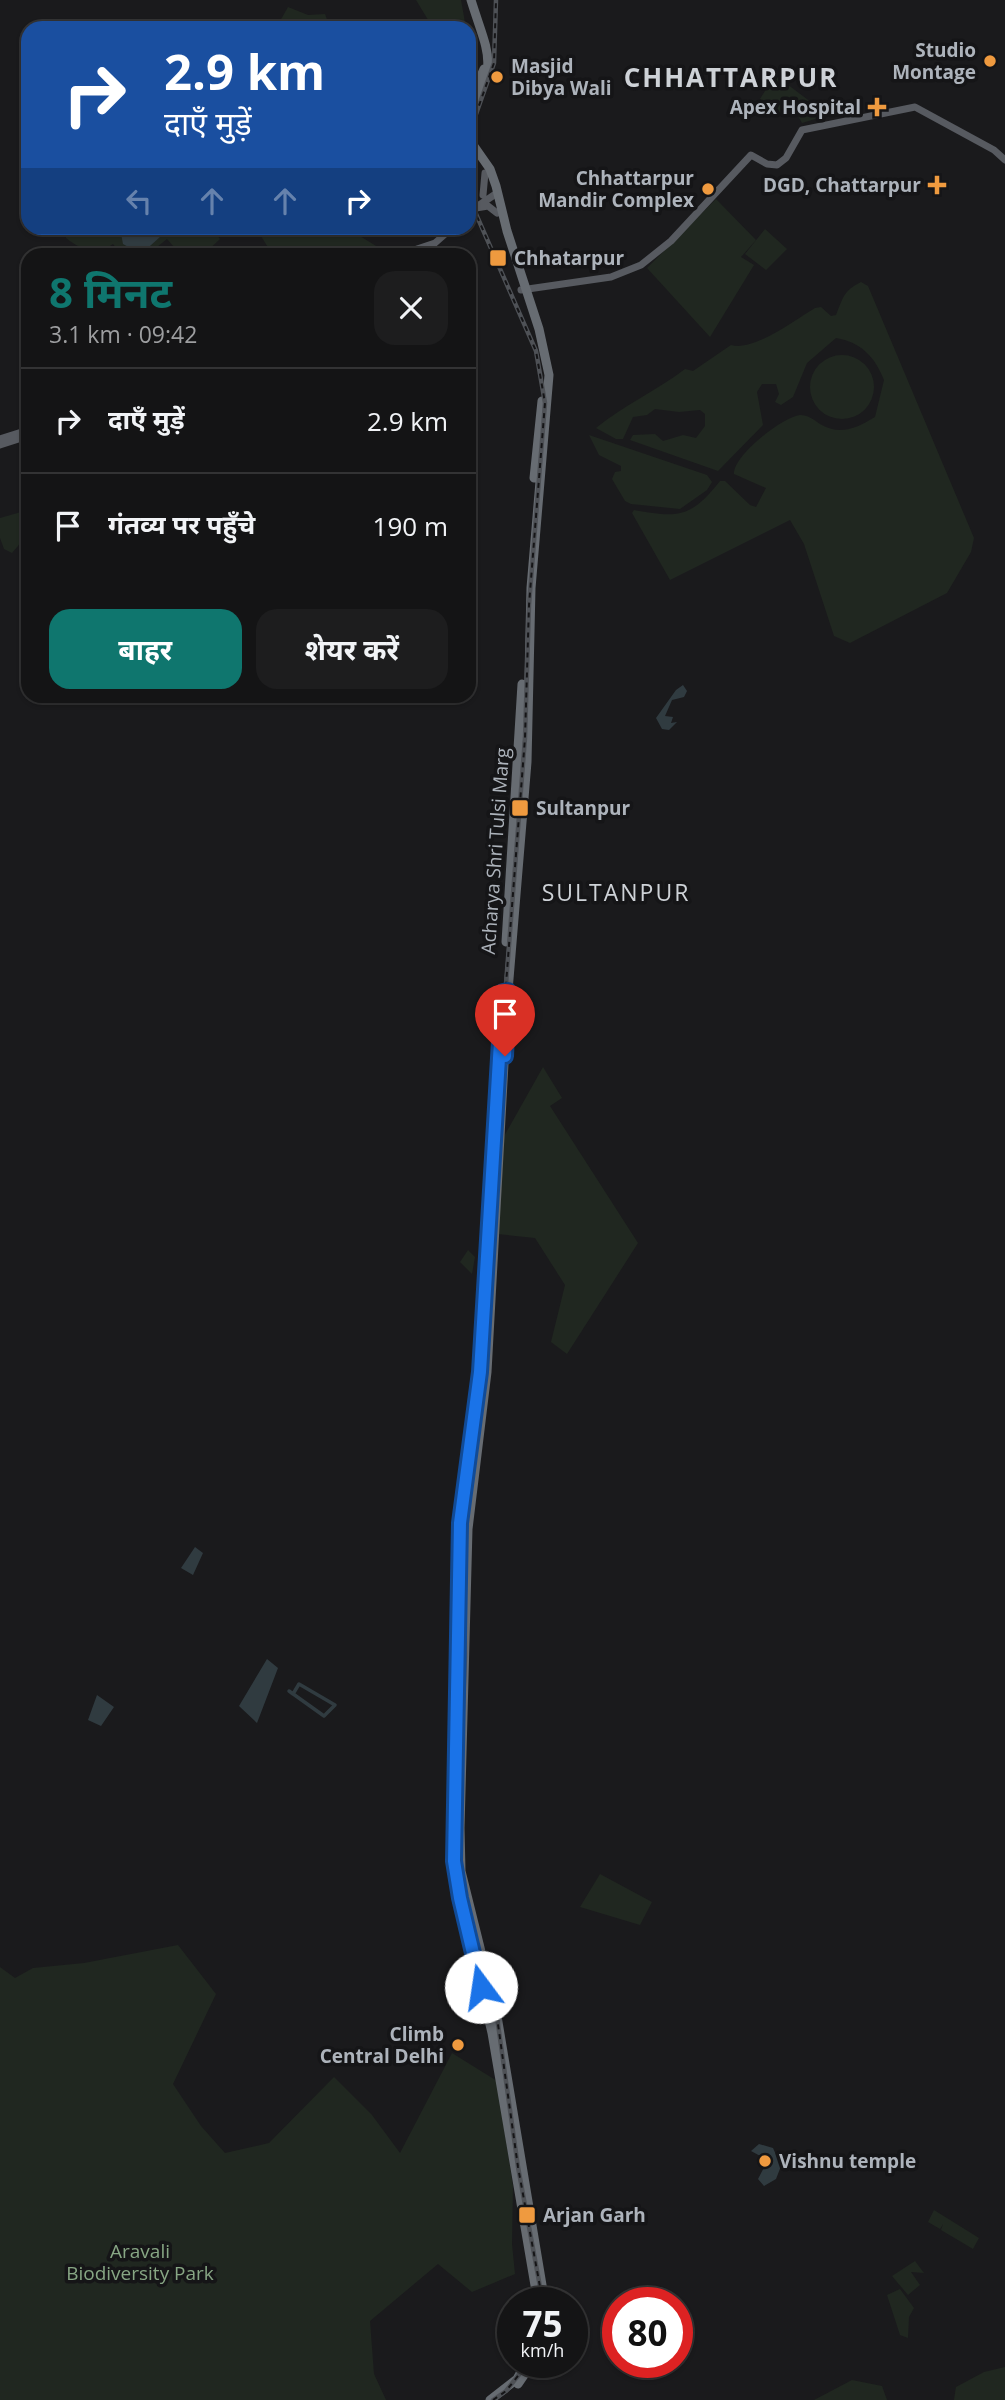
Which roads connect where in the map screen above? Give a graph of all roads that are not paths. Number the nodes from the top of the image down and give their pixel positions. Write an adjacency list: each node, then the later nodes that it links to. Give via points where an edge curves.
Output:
1 (465, 0): 3 (highway)
2 (471, 0): 6 (highway, via 487,45 489,71)
3 (473, 21)
4 (476, 29): 5 (highway, via 484,64)
5 (476, 88)
6 (476, 100)
7 (476, 149): 12 (highway, via 490,169)
8 (1005, 154): 18 (main road, via 915,104 800,126 778,159 749,153)
9 (476, 158): 11 (highway)
10 (1005, 160): 18 (main road, via 915,107 803,130 777,165 751,155)
11 (485, 173): 12 (highway); 13 (main road)
12 (494, 190): 13 (main road); 15 (main road); 17 (highway); 23 (highway)
13 (483, 195): 14 (main road)
14 (476, 202)
15 (476, 204)
16 (476, 208): 17 (main road, via 484,206)
17 (497, 213): 23 (highway)
18 (678, 231): 23 (main road, via 630,267)
19 (445, 235): 21 (main road)
20 (447, 235): 22 (main road)
21 (420, 248)
22 (431, 248)
23 (525, 289): 28 (highway, Acharya Shri Tulsi Marg, via 542,358); 28 (highway, Acharya Shri Tulsi Marg, via 549,368)
24 (21, 432): 26 (main road)
25 (21, 438): 27 (main road)
26 (0, 439)
27 (0, 445)
28 (528, 586): 29 (highway, Acharya Shri Tulsi Marg, via 528,748 515,841 480,1372 460,1523 454,1861)
29 (479, 1962): 30 (highway, Acharya Shri Tulsi Marg); 31 (highway, Acharya Shri Tulsi Marg, via 497,2015)
30 (535, 2287)
31 (542, 2287)
32 (518, 2378): 34 (highway)
33 (523, 2378): 35 (highway)
34 (490, 2400)
35 (499, 2400)

